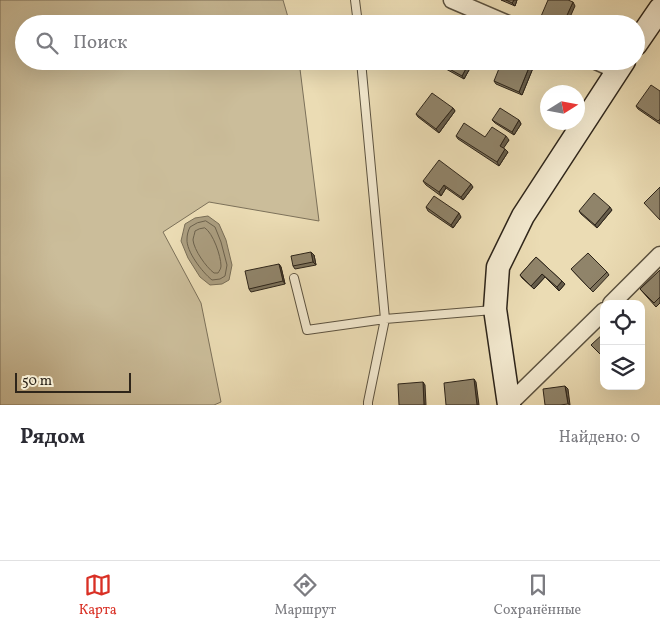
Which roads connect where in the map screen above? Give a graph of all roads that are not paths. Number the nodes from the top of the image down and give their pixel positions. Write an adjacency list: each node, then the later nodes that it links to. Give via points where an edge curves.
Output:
1 (355, 0): 4 (lane)
2 (452, 0): 5 (street)
3 (660, 9): 6 (street)
4 (357, 15)
5 (487, 15)
6 (645, 31)
7 (362, 70): 14 (lane)
8 (618, 70): 12 (street, via 524,216 498,267)
9 (660, 255): 11 (street)
10 (294, 278): 14 (lane, via 307,330)
11 (614, 300)
12 (495, 309): 14 (lane); 16 (street)
13 (600, 314): 16 (street)
14 (385, 320): 15 (lane)
15 (368, 405)
16 (509, 405)

